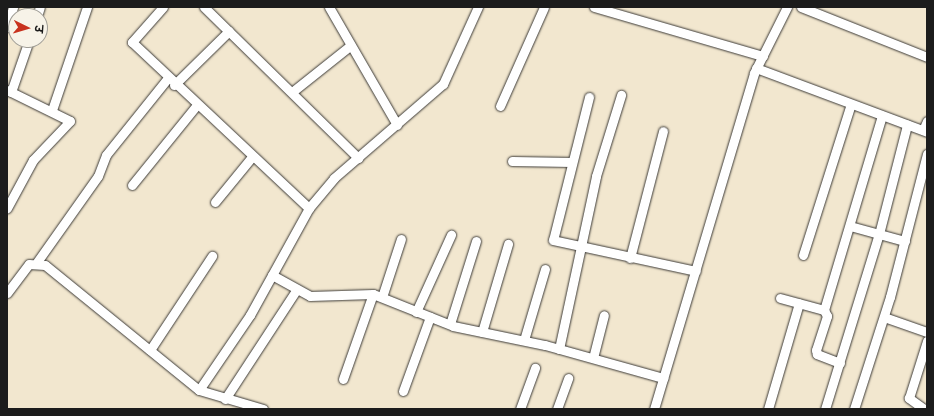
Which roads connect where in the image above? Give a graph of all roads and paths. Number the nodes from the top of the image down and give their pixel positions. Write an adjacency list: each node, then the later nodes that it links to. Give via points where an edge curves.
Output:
1 (13, 7): 12 (street)
2 (87, 7): 27 (street)
3 (163, 7): 19 (street, via 132,40)
4 (204, 7): 13 (street)
5 (329, 7): 14 (street)
6 (478, 7): 30 (street, via 443,84 434,95)
7 (544, 7): 26 (street)
8 (594, 7): 16 (street)
9 (776, 7): 11 (street)
10 (801, 7): 17 (street)
11 (786, 8): 16 (street)
12 (7, 27)
13 (229, 31): 19 (street); 21 (street)
14 (351, 45): 21 (street); 30 (street)
15 (26, 48): 20 (street)
16 (763, 56): 18 (street)
17 (927, 57)
18 (756, 68): 24 (street); 57 (street)
19 (170, 82): 25 (street); 55 (street, via 106,155 98,176)
20 (9, 91): 27 (street)
21 (292, 92): 36 (street)
22 (621, 95): 51 (street, via 596,176)
23 (589, 97): 38 (street)
24 (851, 104): 28 (street); 52 (street)
25 (196, 106): 35 (street); 39 (street)
26 (500, 106)
27 (52, 110): 40 (street, via 69,118 70,124 33,160)
28 (882, 115): 31 (street); 44 (street)
29 (927, 121): 33 (street)
30 (397, 125): 36 (street)
31 (907, 125): 33 (street); 45 (street)
32 (663, 131): 54 (street)
33 (925, 131)
34 (927, 154): 49 (street)
35 (252, 158): 41 (street); 43 (street)
36 (358, 158): 43 (street, via 334,178)
37 (512, 161): 38 (street)
38 (572, 162): 51 (street, via 552,237 556,242)
39 (132, 185)
40 (11, 188): 42 (street)
41 (215, 202)
42 (7, 208)
43 (309, 208): 58 (street)
44 (850, 226): 45 (street); 65 (street)
45 (879, 234): 49 (street); 78 (street)
46 (451, 235): 66 (street)
47 (401, 239): 62 (street)
48 (476, 241): 70 (street)
49 (905, 241): 69 (street)
50 (508, 244): 71 (street)
51 (580, 247): 54 (street); 75 (street)
52 (803, 255)
53 (212, 256): 76 (street)
54 (630, 258): 57 (street)
55 (37, 262): 60 (street, via 29,264); 76 (street)
56 (545, 269): 73 (street)
57 (696, 271): 81 (street)
58 (272, 275): 59 (street); 83 (street)
59 (297, 289): 61 (street, via 314,297); 85 (street)
60 (7, 293)
61 (373, 294): 62 (street); 82 (street)
62 (382, 297): 66 (street)
63 (780, 298): 64 (street)
64 (799, 304): 65 (street); 91 (street)
65 (824, 310): 78 (street, via 828,316 816,353)
66 (416, 312): 68 (street)
67 (604, 315): 77 (street)
68 (430, 317): 70 (street); 84 (street)
69 (884, 317): 72 (street); 93 (street)
70 (450, 324): 71 (street)
71 (482, 332): 73 (street)
72 (927, 332)
73 (524, 340): 75 (street)
74 (927, 341): 94 (street, via 909,398)
75 (559, 349): 77 (street)
76 (150, 350): 83 (street)
77 (593, 358): 81 (street)
78 (840, 363): 92 (street)
79 (535, 368): 88 (street)
80 (568, 378): 89 (street)
81 (663, 378): 90 (street)
82 (343, 379)
83 (199, 390): 85 (street)
84 (403, 391)
85 (225, 399): 86 (street)
86 (246, 407): 87 (street)
87 (263, 409)
88 (520, 409)
89 (557, 409)
90 (654, 409)
91 (768, 409)
92 (825, 409)
93 (854, 409)
94 (924, 409)

